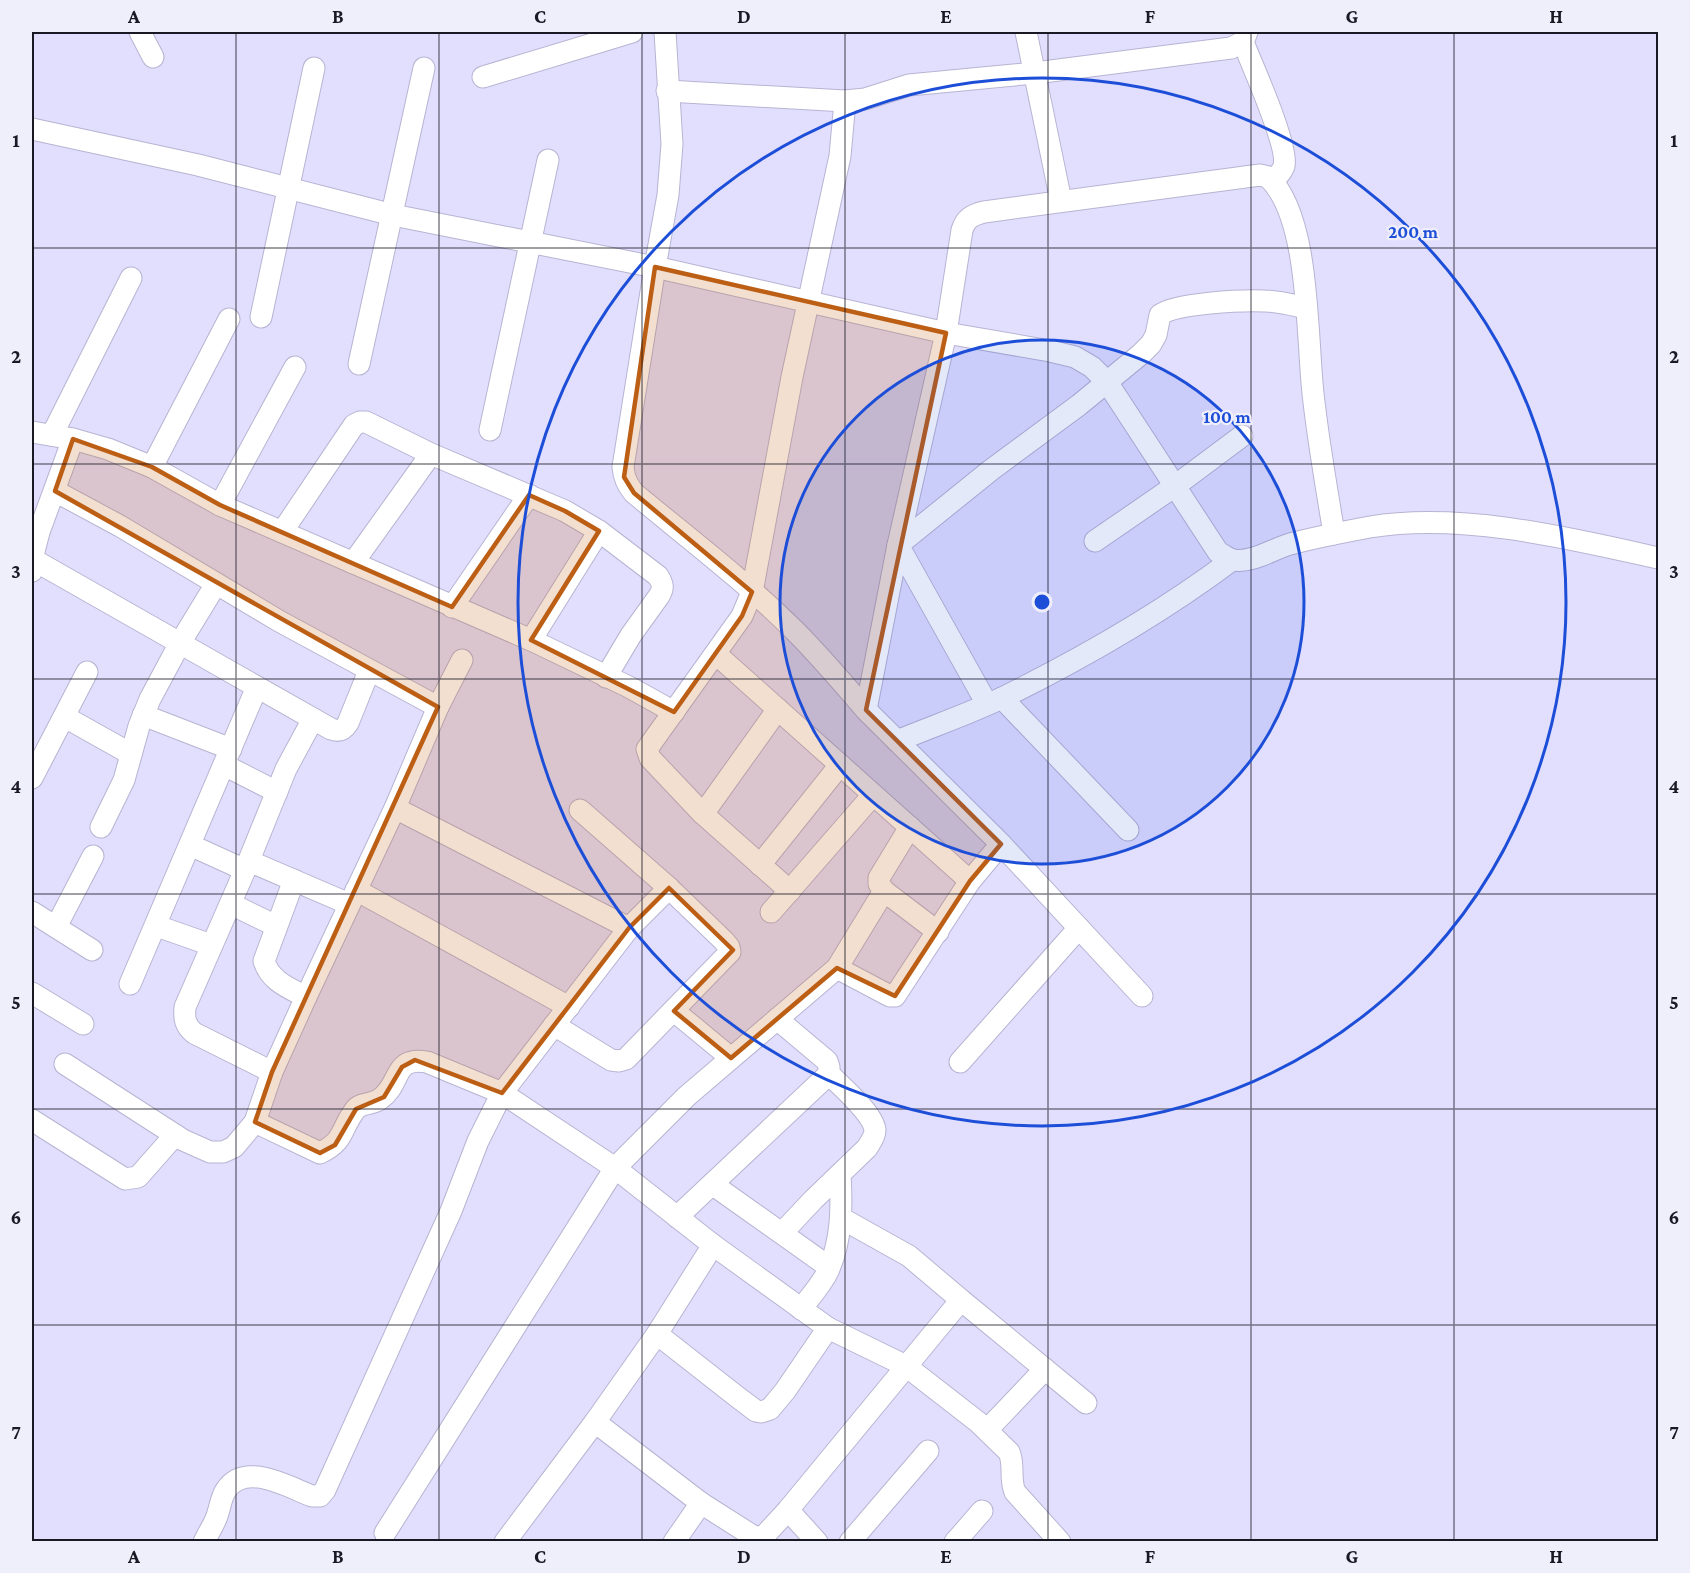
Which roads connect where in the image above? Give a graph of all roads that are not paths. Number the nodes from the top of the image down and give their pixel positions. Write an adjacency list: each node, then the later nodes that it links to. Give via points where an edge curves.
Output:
1 (140, 32): 6 (street)
2 (632, 32): 10 (street)
3 (665, 32): 11 (street)
4 (1028, 34): 9 (street)
5 (1245, 37): 9 (street, via 1232,48); 15 (street, via 1284,159 1281,173)
6 (153, 57)
7 (314, 68): 16 (street)
8 (424, 68): 18 (street)
9 (1035, 73): 12 (street, via 909,85); 17 (street)
10 (483, 77)
11 (667, 91): 12 (street); 20 (street, via 672,144 668,195)
12 (845, 101): 22 (street, via 840,156)
13 (32, 129): 16 (street)
14 (548, 160): 19 (street)
15 (1273, 181): 17 (street, via 1260,175); 23 (street, via 1292,217)
16 (289, 188): 18 (street); 24 (street)
17 (1061, 201): 26 (street, via 984,212 965,222)
18 (393, 215): 19 (street); 27 (street)
19 (530, 243): 20 (street); 30 (street)
20 (655, 267): 22 (street); 51 (street, via 624,477 634,493)
21 (131, 278): 33 (street)
22 (808, 300): 26 (street); 51 (street)
23 (1306, 308): 29 (street, via 1266,301 1166,311 1160,315 1151,344); 42 (street, via 1313,401)
24 (261, 317)
25 (229, 319): 35 (street)
26 (946, 333): 29 (street, via 1075,357); 44 (street)
27 (359, 364)
28 (295, 367): 39 (street)
29 (1107, 382): 36 (street); 44 (street)
30 (490, 430)
31 (32, 432): 33 (street)
32 (1242, 436): 36 (street)
33 (63, 437): 35 (street, via 108,449); 37 (street)
34 (431, 454): 38 (street); 41 (street, via 366,422 354,425); 48 (street)
35 (152, 467): 39 (street)
36 (1175, 486): 43 (street); 47 (street, via 1218,552)
37 (55, 491): 46 (street); 50 (street)
38 (529, 495): 40 (street); 52 (street)
39 (220, 505): 41 (street)
40 (599, 531): 53 (street); 59 (street, via 658,576 663,590)
41 (282, 532): 48 (street)
42 (1334, 534): 45 (street, via 1386,525 1489,527); 47 (street, via 1245,560)
43 (1095, 541)
44 (898, 544): 61 (street); 64 (street)
45 (1659, 558)
46 (32, 559): 49 (street); 54 (street)
47 (1232, 560): 61 (street, via 1159,613)
48 (353, 563): 52 (street)
49 (32, 571)
50 (216, 584): 54 (street); 57 (street)
51 (752, 592): 55 (street, via 742,616); 64 (street, via 802,638)
52 (452, 607): 53 (street)
53 (531, 640): 59 (street)
54 (180, 643): 60 (street); 66 (street)
55 (716, 654): 63 (street); 65 (street)
56 (462, 660): 62 (street)
57 (369, 671): 62 (street); 68 (street, via 345,729 331,729)
58 (87, 672): 67 (street)
59 (606, 676): 65 (street)
60 (257, 687): 68 (street); 71 (street)
61 (994, 701): 69 (street); 81 (street)
62 (438, 706): 76 (street)
63 (778, 709): 72 (street); 78 (street)
64 (866, 710): 69 (street)
65 (674, 712): 78 (street, via 647,749 648,754)
66 (143, 716): 70 (street); 71 (street)
67 (65, 717): 70 (street); 73 (street)
68 (313, 719): 74 (street)
69 (897, 741): 82 (street)
70 (131, 754): 79 (street, via 124,780)
71 (228, 757): 74 (street); 83 (street)
72 (840, 765): 75 (street); 85 (street)
73 (32, 778)
74 (277, 792): 86 (street)
75 (873, 795): 80 (street); 90 (street)
76 (394, 808): 92 (street); 99 (street)
77 (580, 810): 89 (street)
78 (703, 814): 85 (street)
79 (101, 827)
80 (910, 827): 88 (street); 91 (street, via 879,878)
81 (1128, 830)
82 (1001, 844): 88 (street); 100 (street)
83 (190, 845): 86 (street); 96 (street)
84 (93, 856): 98 (street)
85 (760, 865): 90 (street)
86 (247, 866): 87 (street); 93 (street)
87 (294, 880): 92 (street); 97 (street)
88 (970, 881): 101 (street)
89 (669, 888): 99 (street); 110 (street, via 729,946 730,952)
90 (789, 891): 95 (street)
91 (884, 891): 101 (street); 104 (street)
92 (353, 897): 108 (street); 109 (street)
93 (231, 904): 97 (street); 102 (street)
94 (32, 912): 98 (street)
95 (771, 912)
96 (157, 926): 102 (street); 105 (street)
97 (276, 926): 108 (street, via 264,961 266,969 273,978)
98 (56, 927): 103 (street)
99 (629, 928): 109 (street)
100 (1079, 928): 107 (street); 115 (street)
101 (938, 932): 104 (street, via 896,996)
102 (211, 945): 117 (street, via 185,1007 187,1026)
103 (92, 950)
104 (837, 968): 111 (street)
105 (130, 984)
106 (32, 993): 112 (street)
107 (1142, 996)
108 (306, 998): 117 (street)
109 (569, 1007): 113 (street)
110 (674, 1011): 113 (street, via 626,1059 619,1061 611,1060); 114 (street)
111 (777, 1019): 114 (street); 118 (street, via 827,1061)
112 (83, 1024)
113 (554, 1025): 119 (street)
114 (731, 1058): 123 (street)
115 (960, 1062)
116 (65, 1064): 122 (street)
117 (272, 1072): 121 (street)
118 (829, 1074): 124 (street, via 868,1116 875,1130 867,1148); 125 (street)
119 (502, 1093): 121 (street, via 415,1060 402,1067 384,1097 356,1109 335,1145 320,1153); 123 (street); 145 (street, via 325,1491 312,1496 249,1475 226,1489)
120 (32, 1120): 122 (street, via 125,1179 138,1177)
121 (255, 1122): 122 (street, via 234,1147 223,1152 210,1152)
122 (175, 1135)
123 (615, 1168): 126 (street); 144 (street)
124 (840, 1174): 127 (street); 128 (street)
125 (712, 1184): 126 (street); 128 (street)
126 (677, 1217): 129 (street)
127 (841, 1218): 130 (street); 131 (street, via 909,1256)
128 (782, 1233): 130 (street)
129 (713, 1245): 132 (street); 134 (street)
130 (829, 1267): 132 (street)
131 (961, 1300): 135 (street); 136 (street)
132 (801, 1309): 133 (street)
133 (828, 1328): 134 (street, via 785,1391 770,1409 761,1412); 135 (street)
134 (657, 1334): 138 (street)
135 (906, 1366): 139 (street); 142 (street)
136 (1045, 1369): 137 (street); 139 (street)
137 (1086, 1403)
138 (595, 1422): 141 (street); 146 (street)
139 (987, 1430): 151 (street, via 1009,1452 1015,1492)
140 (928, 1451): 149 (street)
141 (701, 1503): 142 (street, via 756,1538 765,1535); 147 (street)
142 (788, 1510): 148 (street)
143 (982, 1510): 150 (street)
144 (385, 1533)
145 (204, 1542)
146 (505, 1542)
147 (674, 1542)
148 (817, 1542)
149 (850, 1542)
150 (955, 1542)
151 (1060, 1542)

